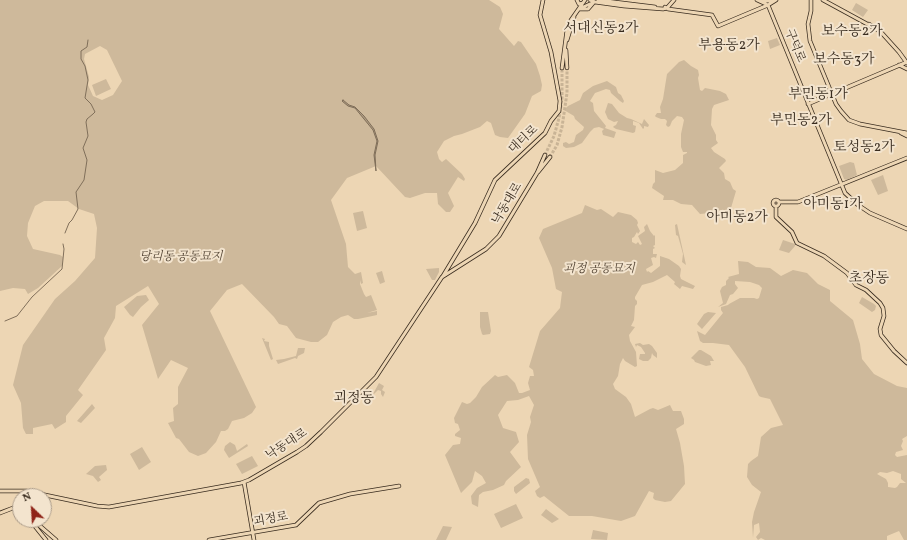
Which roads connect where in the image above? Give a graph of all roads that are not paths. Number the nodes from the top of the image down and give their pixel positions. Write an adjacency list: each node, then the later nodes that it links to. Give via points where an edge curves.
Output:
1 (543, 0): 40 (main road, 대티로, via 540,15 560,96 559,111 546,133 495,180 475,223)
2 (577, 0): 11 (main road, via 579,4)
3 (590, 0): 9 (main road)
4 (673, 0): 15 (main road)
5 (757, 0): 10 (main road)
6 (780, 0): 13 (main road)
7 (823, 0): 19 (main road)
8 (827, 0): 19 (main road)
9 (597, 1): 15 (main road, via 652,9); 16 (main road)
10 (761, 1): 13 (main road); 13 (main road); 14 (main road)
11 (584, 2): 16 (main road)
12 (810, 2): 27 (main road, via 807,32)
13 (772, 3): 14 (main road); 17 (main road, 구덕로)
14 (763, 7): 15 (main road, via 718,26 712,14); 17 (main road, via 767,7)
15 (666, 8)
16 (579, 9): 18 (main road)
17 (771, 13): 28 (main road, 구덕로)
18 (574, 17): 24 (main road, via 566,35); 25 (main road, via 567,39)
19 (879, 31): 20 (main road)
20 (901, 54): 21 (main road); 22 (main road); 23 (main road)
21 (907, 58)
22 (907, 62): 23 (main road)
23 (900, 65): 26 (main road); 27 (main road)
24 (562, 68)
25 (567, 68)
26 (907, 69)
27 (831, 94): 29 (main road); 33 (main road, via 849,120)
28 (805, 95): 29 (main road); 31 (main road, 구덕로)
29 (817, 100): 30 (main road)
30 (813, 101): 31 (main road); 32 (main road)
31 (808, 104): 32 (main road, 구덕로)
32 (811, 110): 38 (main road, 구덕로)
33 (907, 134)
34 (545, 155): 37 (main road, 낙동대로)
35 (550, 157): 37 (main road, 낙동대로)
36 (907, 158): 38 (main road)
37 (537, 173): 40 (main road, 낙동대로, via 506,227 494,242)
38 (841, 184): 39 (main road, 구덕로, via 858,206); 41 (main road, via 798,202 774,202 776,217 792,232 797,243 824,256 880,303 884,316 881,335)
39 (907, 229)
40 (442, 277): 42 (main road, 낙동대로, via 376,377 360,394 306,446)
41 (907, 363)
42 (244, 482): 46 (main road, 낙동대로, via 109,507); 51 (main road)
43 (399, 486): 51 (main road, 괴정로, via 350,494 319,503 296,525)
44 (12, 490): 45 (main road, 낙동대로)
45 (0, 491)
46 (52, 498)
47 (12, 508): 48 (main road)
48 (0, 513)
49 (38, 528): 52 (main road)
50 (42, 528): 53 (main road)
51 (252, 533): 54 (main road, 괴정로); 55 (main road)
52 (46, 540)
53 (56, 540)
54 (208, 540)
55 (254, 540)

